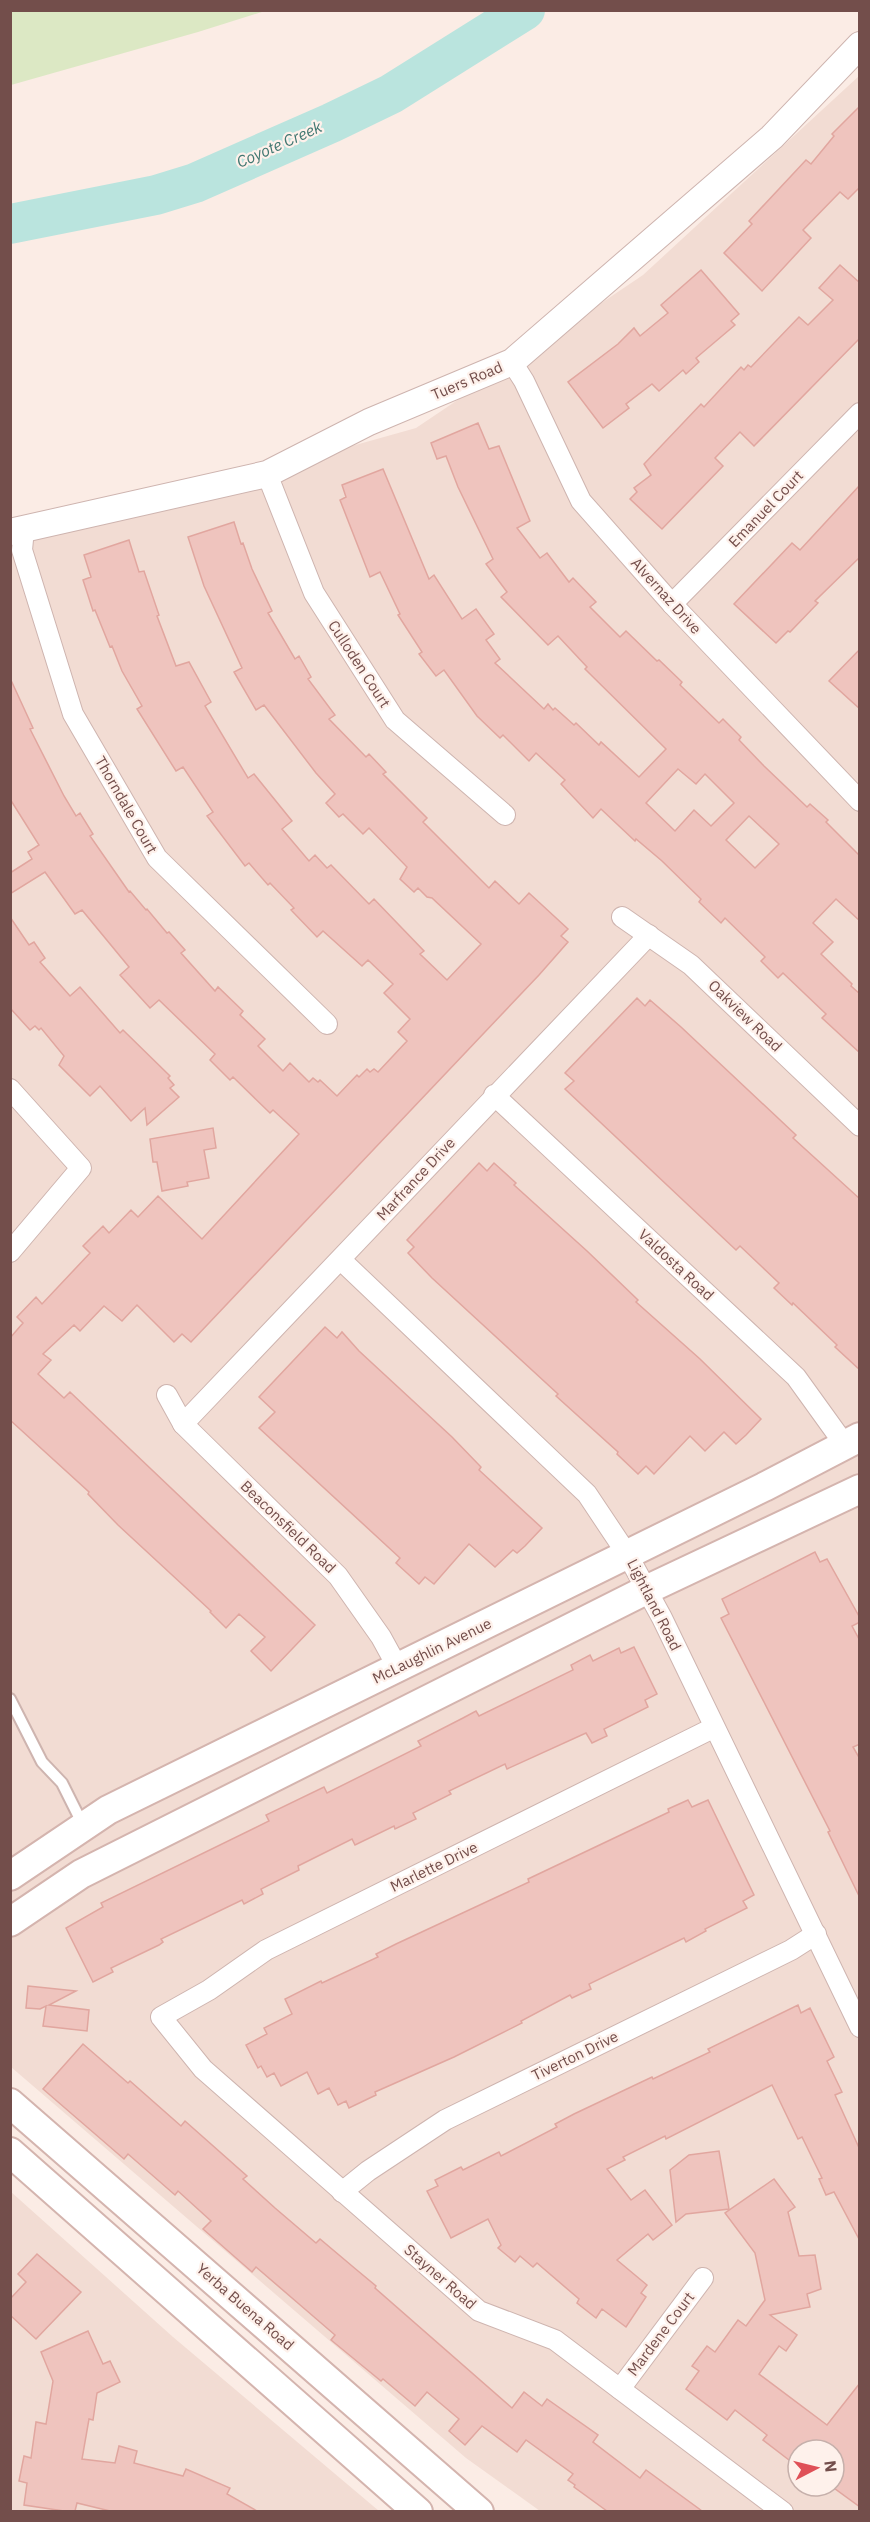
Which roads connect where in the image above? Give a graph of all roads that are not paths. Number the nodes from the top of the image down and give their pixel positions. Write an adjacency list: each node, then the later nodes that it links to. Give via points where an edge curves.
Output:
1 (860, 45): 2 (street, Tuers Road, via 772,137)
2 (512, 362): 4 (street, Tuers Road, via 369,422); 6 (street, Alvernaz Drive, via 581,501)
3 (860, 413): 6 (street, Emanuel Court)
4 (267, 474): 5 (street, Tuers Road); 8 (street, Culloden Court, via 314,592 395,720)
5 (17, 530): 11 (street, Thorndale Court, via 73,714 157,858)
6 (672, 604): 7 (street, Alvernaz Drive)
7 (860, 801)
8 (506, 815)
9 (622, 917): 10 (street, Oakview Road)
10 (649, 935): 13 (street, Marfrance Drive); 14 (street, Oakview Road, via 691,965)
11 (327, 1024)
12 (10, 1089): 15 (street, via 81,1168)
13 (494, 1095): 16 (street, Marfrance Drive); 19 (street, Valdosta Road, via 796,1377)
14 (860, 1126)
15 (10, 1252)
16 (341, 1260): 18 (street, Marfrance Drive); 21 (street, Lightland Road, via 586,1494)
17 (167, 1395): 18 (street, Beaconsfield Road)
18 (183, 1424): 23 (street, Beaconsfield Road, via 339,1576)
19 (852, 1441): 21 (main road, McLaughlin Avenue)
20 (858, 1493): 22 (main road)
21 (627, 1554): 22 (street, Lightland Road); 23 (main road, McLaughlin Avenue)
22 (646, 1590): 25 (street, Lightland Road); 28 (main road, via 81,1874)
23 (398, 1668): 26 (main road, McLaughlin Avenue)
24 (10, 1699): 26 (lane, via 42,1762 62,1783)
25 (713, 1728): 29 (street, Lightland Road); 30 (street, Marlette Drive, via 266,1950 209,1990)
26 (84, 1825): 27 (main road, McLaughlin Avenue)
27 (10, 1876)
28 (10, 1922)
29 (816, 1935): 31 (street, Lightland Road); 34 (street, Tiverton Drive, via 445,2120)
30 (161, 2017): 34 (street, Stayner Road, via 203,2069)
31 (860, 2027)
32 (10, 2103): 38 (main road, Yerba Buena Road)
33 (10, 2152): 37 (main road)
34 (342, 2192): 36 (street, Stayner Road, via 479,2312 555,2340)
35 (703, 2278): 36 (street, Mardene Court)
36 (620, 2390): 39 (street, Stayner Road)
37 (418, 2511)
38 (479, 2511)
39 (783, 2511)

